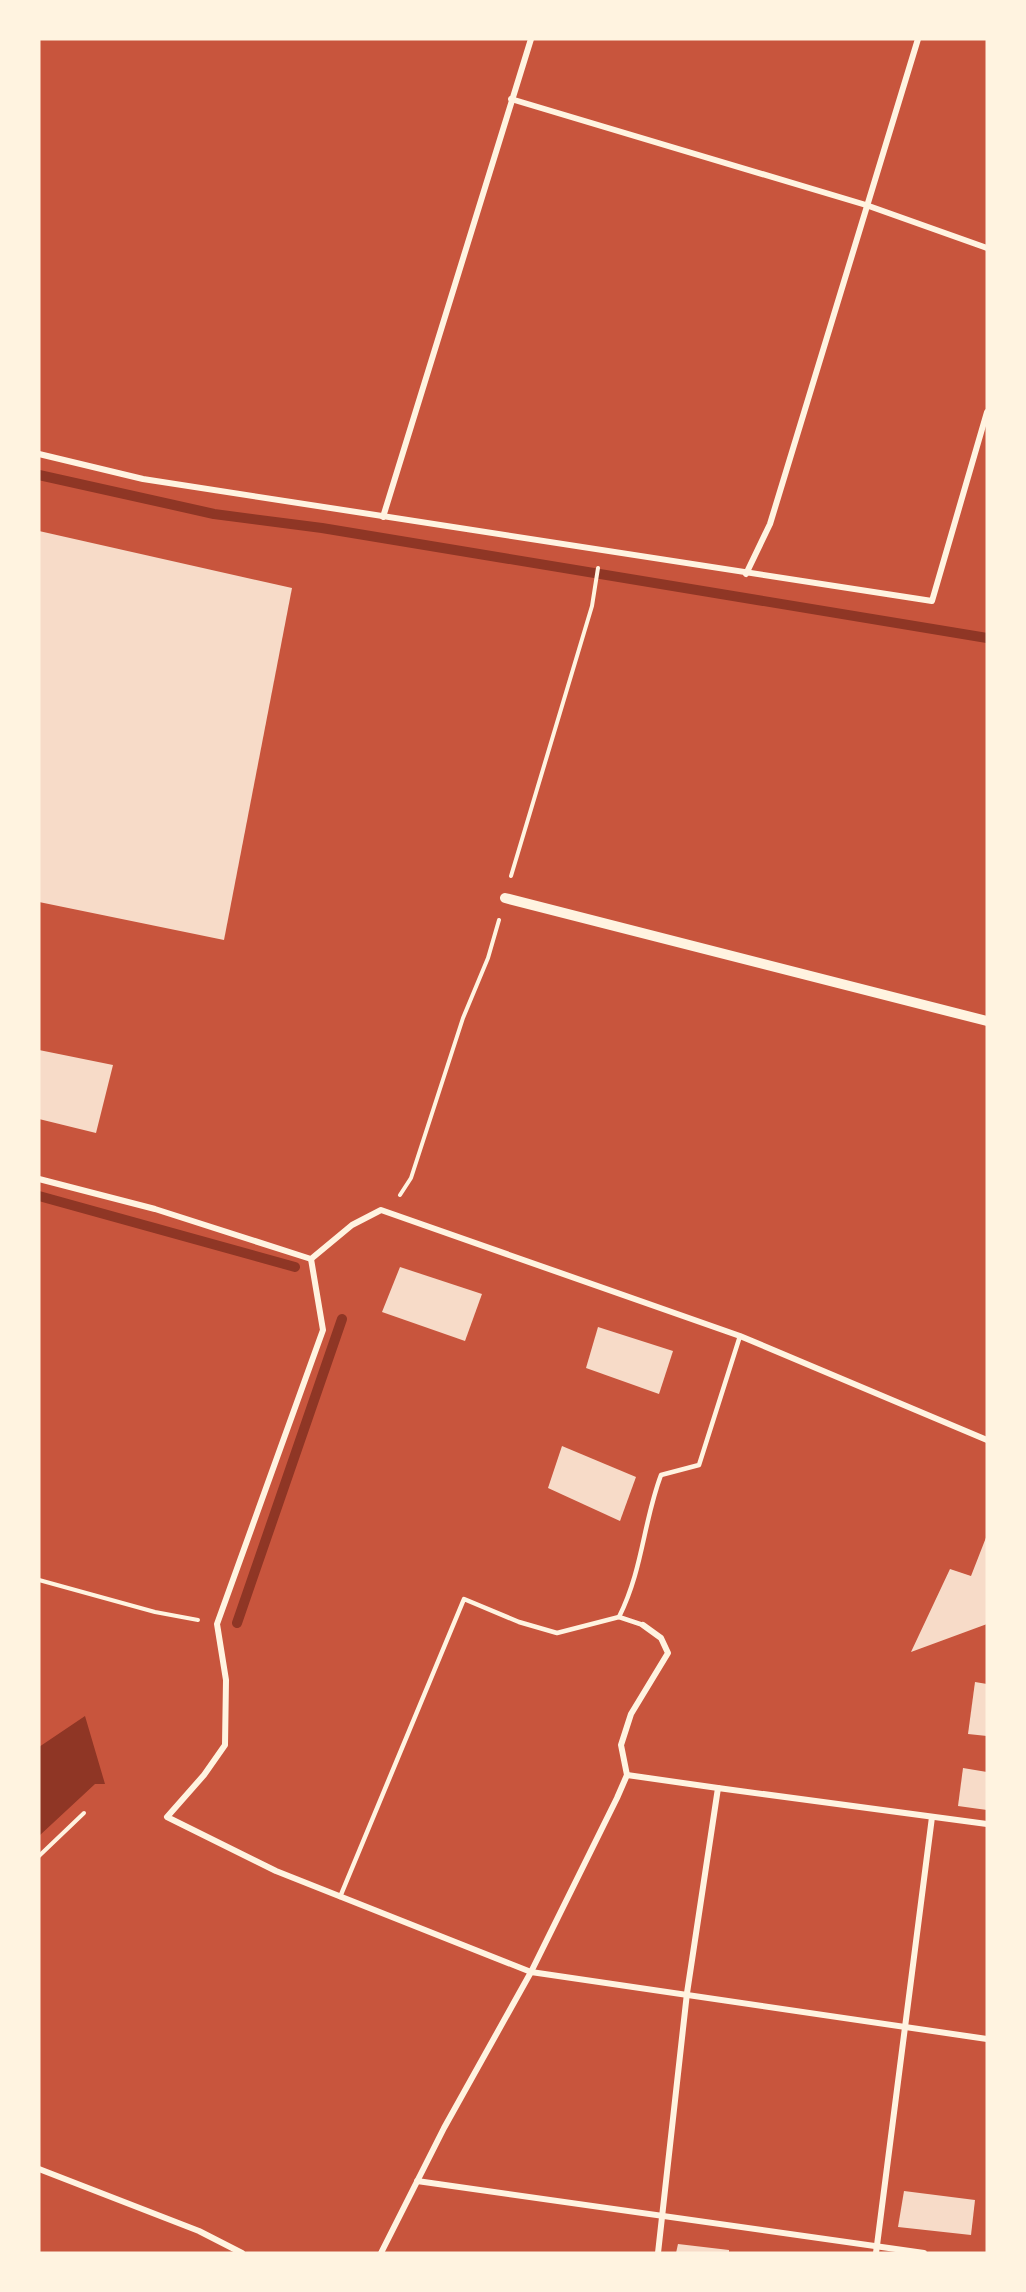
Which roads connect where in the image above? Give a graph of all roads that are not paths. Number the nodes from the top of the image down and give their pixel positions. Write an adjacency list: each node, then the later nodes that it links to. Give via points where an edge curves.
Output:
1 (531, 39): 3 (street)
2 (918, 39): 4 (street)
3 (511, 99): 4 (street); 8 (street)
4 (866, 205): 5 (street); 9 (street, via 770,524)
5 (987, 248)
6 (987, 412): 9 (street, via 932,601)
7 (39, 454): 8 (street, via 143,479)
8 (383, 517): 9 (street)
9 (746, 574)
10 (505, 898): 11 (street)
11 (987, 1021)
12 (39, 1179): 13 (street, via 155,1209)
13 (310, 1259): 14 (street, via 352,1225 381,1210); 22 (street, via 323,1330 217,1624 226,1680 225,1744 167,1817 276,1871)
14 (740, 1336): 15 (street); 16 (lane, via 699,1465 661,1475 643,1551)
15 (987, 1440)
16 (619, 1617): 17 (lane); 22 (lane, via 556,1633 464,1599)
17 (643, 1625): 18 (street, via 661,1638 668,1653 631,1714 621,1745)
18 (627, 1775): 19 (street); 23 (street)
19 (718, 1788): 20 (street); 24 (street)
20 (932, 1817): 21 (street); 25 (street)
21 (987, 1824)
22 (340, 1897): 23 (street)
23 (531, 1972): 24 (street); 28 (street)
24 (687, 1993): 25 (street); 29 (street)
25 (905, 2026): 26 (street); 30 (street)
26 (987, 2039)
27 (39, 2169): 31 (street, via 199,2231)
28 (417, 2181): 29 (street); 32 (street)
29 (663, 2216): 30 (street); 33 (street)
30 (876, 2250): 34 (street)
31 (242, 2253)
32 (381, 2253)
33 (658, 2253)
34 (924, 2253)

